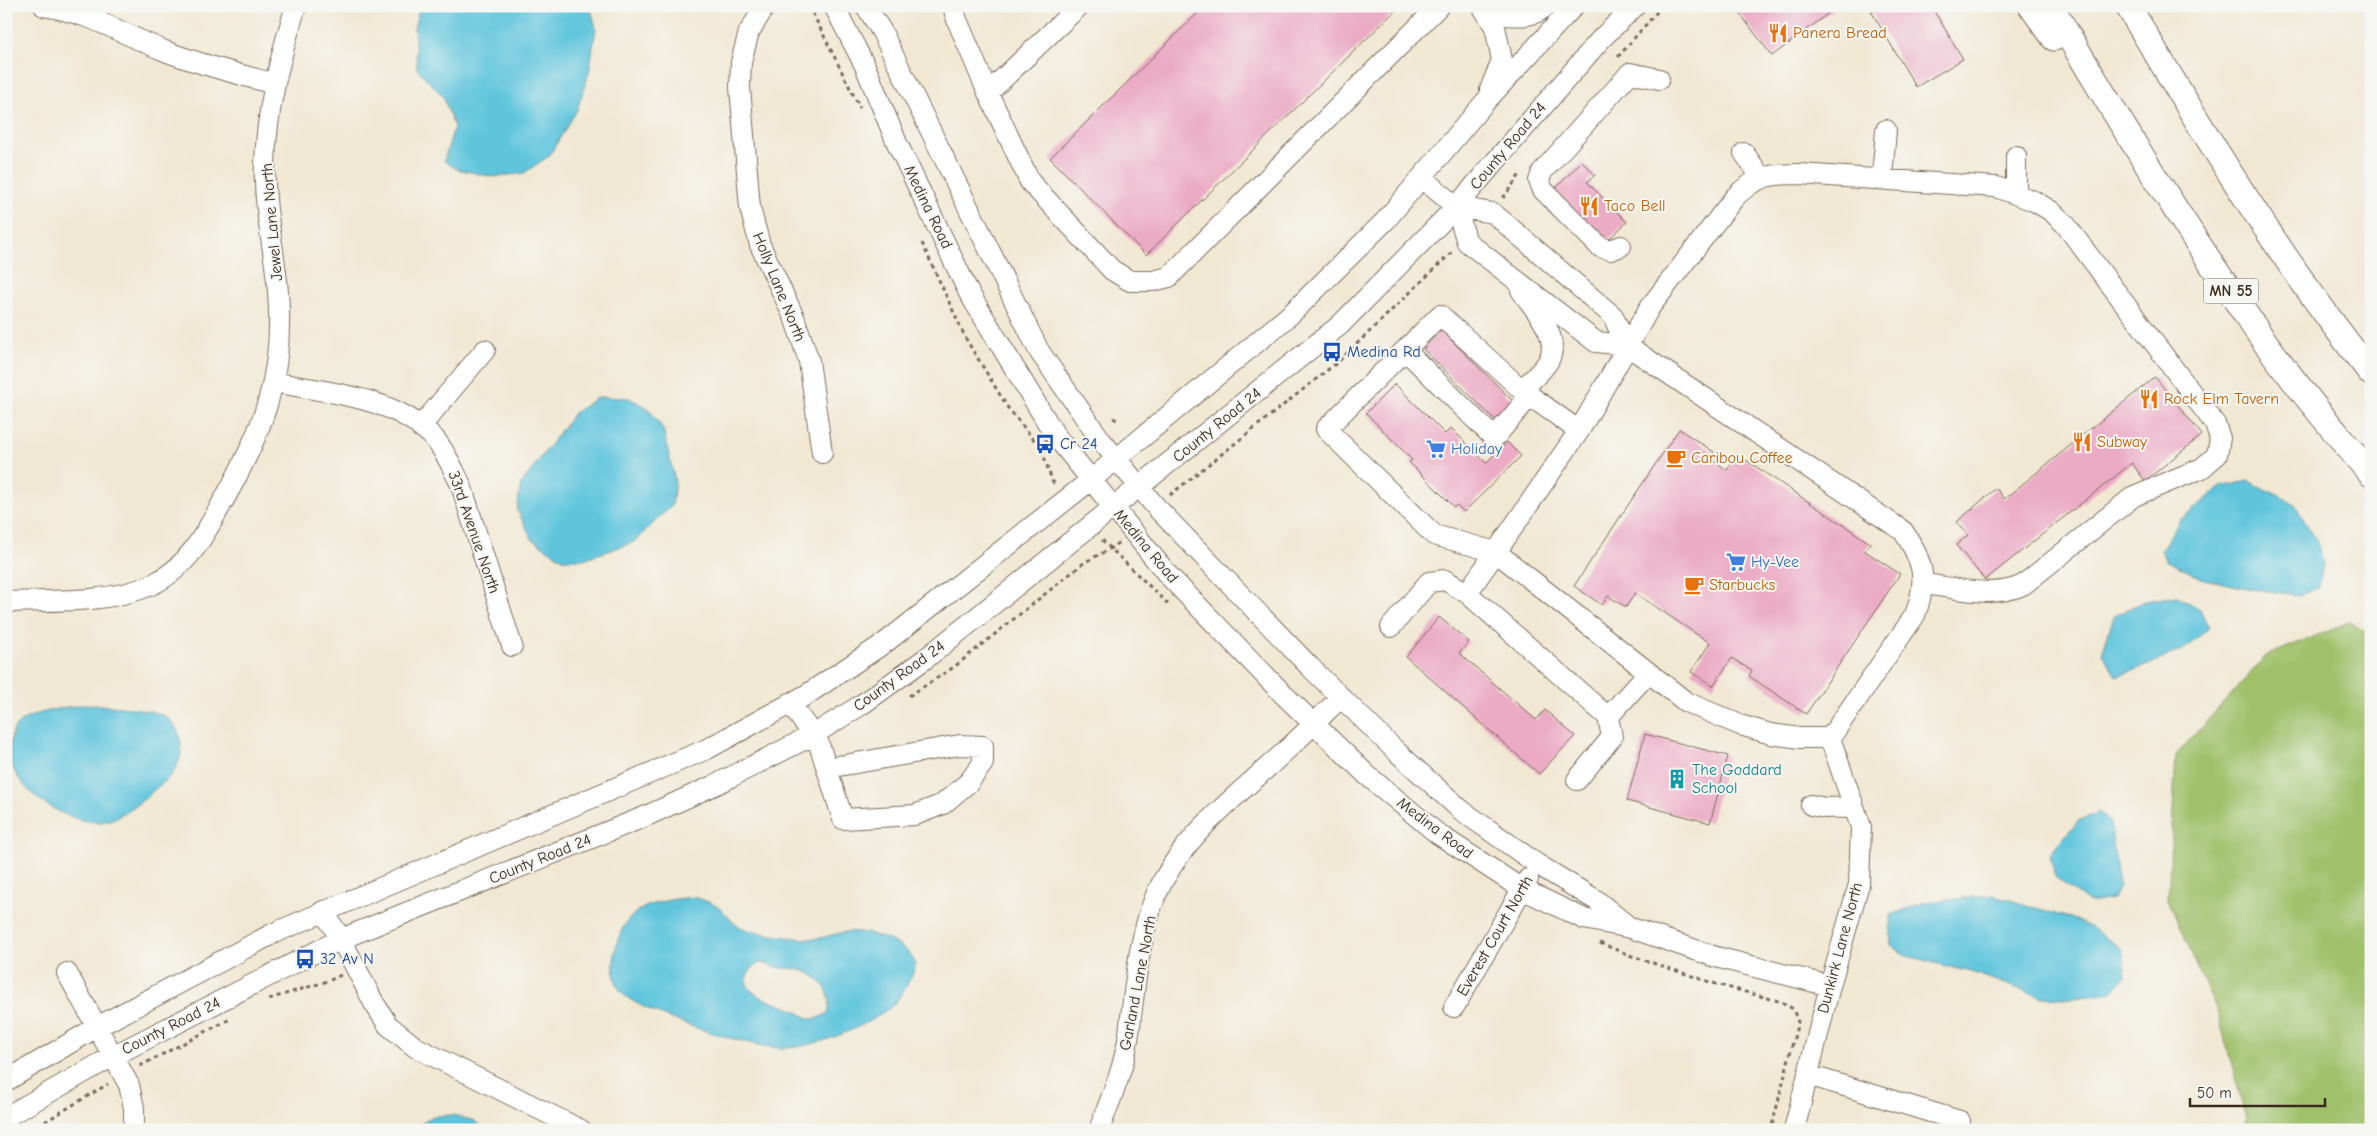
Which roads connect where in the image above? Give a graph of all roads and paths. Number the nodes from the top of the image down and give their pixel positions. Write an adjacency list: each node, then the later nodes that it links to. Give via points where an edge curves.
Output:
1 (44, 6): 18 (street, via 88,16 218,70)
2 (296, 6): 18 (street, Jewel Lane North)
3 (765, 6): 42 (street, Holly Lane North, via 749,32 740,62 750,208 760,245 794,317 809,361)
4 (834, 6): 46 (street, Medina Road, via 969,292 1055,435)
5 (866, 6): 43 (street, Medina Road, via 882,32 1039,351)
6 (954, 6): 19 (street)
7 (1079, 6): 19 (street)
8 (1439, 6): 19 (street, via 1169,277 1153,281 1130,281 1112,270 1030,182)
9 (1482, 6): 21 (street, via 1495,27 1502,60)
10 (1496, 6): 11 (street, via 1505,15 1525,16 1540,12)
11 (1546, 6)
12 (1574, 6): 21 (street, County Road 24)
13 (1635, 6): 29 (street, County Road 24, via 1595,46)
14 (2031, 6): 20 (main road)
15 (2051, 6): 20 (main road, MN 55)
16 (2128, 6): 35 (main road, via 2274,242 2330,322)
17 (1659, 79): 30 (street, via 1630,73 1542,172 1539,181 1543,190 1600,247 1611,250)
18 (275, 84): 36 (street, Jewel Lane North, via 264,166 278,291 280,336)
19 (988, 93)
20 (2106, 99): 44 (main road, MN 55, via 2263,339)
21 (1486, 102): 26 (street, County Road 24)
22 (1886, 130): 27 (street)
23 (1744, 153): 25 (street)
24 (2016, 156): 28 (street)
25 (1761, 177): 27 (street, via 1791,174); 32 (street, via 1735,197 1650,307)
26 (1422, 178): 29 (street); 43 (street, County Road 24, via 1385,221 1291,314)
27 (1882, 178): 28 (street, via 1996,187)
28 (2016, 193): 55 (street, via 2051,211 2065,224 2215,424 2220,438 2217,455 2202,468 2134,496 2023,585 1996,593)
29 (1456, 207): 31 (street, via 1467,242); 32 (street, via 1493,213 1613,316); 49 (street, County Road 24, via 1340,325)
30 (1621, 246)
31 (1511, 276): 32 (street, via 1596,342); 37 (street, via 1552,336 1548,362)
32 (1626, 346): 41 (street); 55 (street, via 1903,531 1918,559)
33 (485, 350): 40 (street)
34 (1406, 350): 37 (street, via 1440,315); 37 (street, via 1494,438); 54 (street, via 1326,430 1434,535)
35 (2371, 373)
36 (274, 382): 40 (street, 33rd Avenue North, via 365,400 390,408); 57 (street, Jewel Lane North, via 264,420 246,461 194,551 175,570 153,584 126,594)
37 (1526, 393): 41 (street)
38 (1112, 418): 39 (path)
39 (1117, 420)
40 (420, 427): 59 (street, 33rd Avenue North, via 434,439 450,461)
41 (1579, 431): 54 (street)
42 (822, 453)
43 (1116, 458): 46 (street, County Road 24); 49 (street, Medina Road)
44 (2371, 474)
45 (1053, 480): 48 (path)
46 (1091, 480): 51 (street, Medina Road); 62 (street, County Road 24, via 886,642)
47 (1177, 483): 50 (path)
48 (1055, 484)
49 (1140, 486): 51 (street, County Road 24); 61 (street, Medina Road, via 1215,570)
50 (1179, 487)
51 (1114, 508): 64 (street, Medina Road, via 1168,575); 65 (street, County Road 24, via 925,659)
52 (1107, 546): 53 (path)
53 (1111, 548)
54 (1496, 552): 56 (street); 60 (street)
55 (1924, 584): 66 (street, via 1915,615)
56 (1467, 593): 58 (street, via 1445,580 1429,582); 63 (street)
57 (6, 602)
58 (1390, 627)
59 (512, 646)
60 (1648, 673): 63 (street); 66 (street, via 1686,702 1740,725 1781,735)
61 (1341, 697): 64 (street, Garland Lane North); 71 (street, Medina Road, via 1461,810)
62 (790, 703): 65 (street); 73 (street, County Road 24, via 707,749)
63 (1608, 717): 68 (street, via 1612,737)
64 (1314, 724): 72 (street, Medina Road, via 1368,776 1438,834); 88 (street, Garland Lane North, via 1198,831 1179,855 1157,895 1144,931 1120,1075)
65 (813, 735): 67 (street); 75 (street, County Road 24, via 644,817)
66 (1830, 738): 70 (street, Dunkirk Lane North)
67 (827, 768): 67 (street, via 843,819 915,815 942,804 969,782 983,763 983,746 951,746)
68 (1578, 780)
69 (1811, 805): 70 (street)
70 (1854, 807): 77 (street, Dunkirk Lane North, via 1861,827 1859,884)
71 (1537, 864): 72 (street, Everest Court North); 74 (street, Medina Road, via 1596,900)
72 (1522, 889): 74 (street, Medina Road, via 1584,919); 78 (street, Everest Court North)
73 (323, 911): 75 (street); 79 (street, County Road 24, via 257,941)
74 (1630, 928): 77 (street, Medina Road, via 1716,957)
75 (341, 939): 80 (street, County Road 24); 87 (street, via 388,1025 415,1047)
76 (67, 973): 79 (street)
77 (1830, 986): 82 (street, Dunkirk Lane North)
78 (1454, 1007)
79 (96, 1026): 80 (street); 83 (street, County Road 24)
80 (113, 1056): 81 (street); 84 (street, County Road 24)
81 (123, 1075): 85 (path); 86 (street, via 129,1085 134,1108)
82 (1808, 1075): 89 (street, Dunkirk Lane North); 90 (street, via 1960,1121)
83 (6, 1082)
84 (6, 1117)
85 (31, 1130)
86 (134, 1130)
87 (581, 1130)
88 (1099, 1130)
89 (1794, 1130)
90 (1958, 1130)

